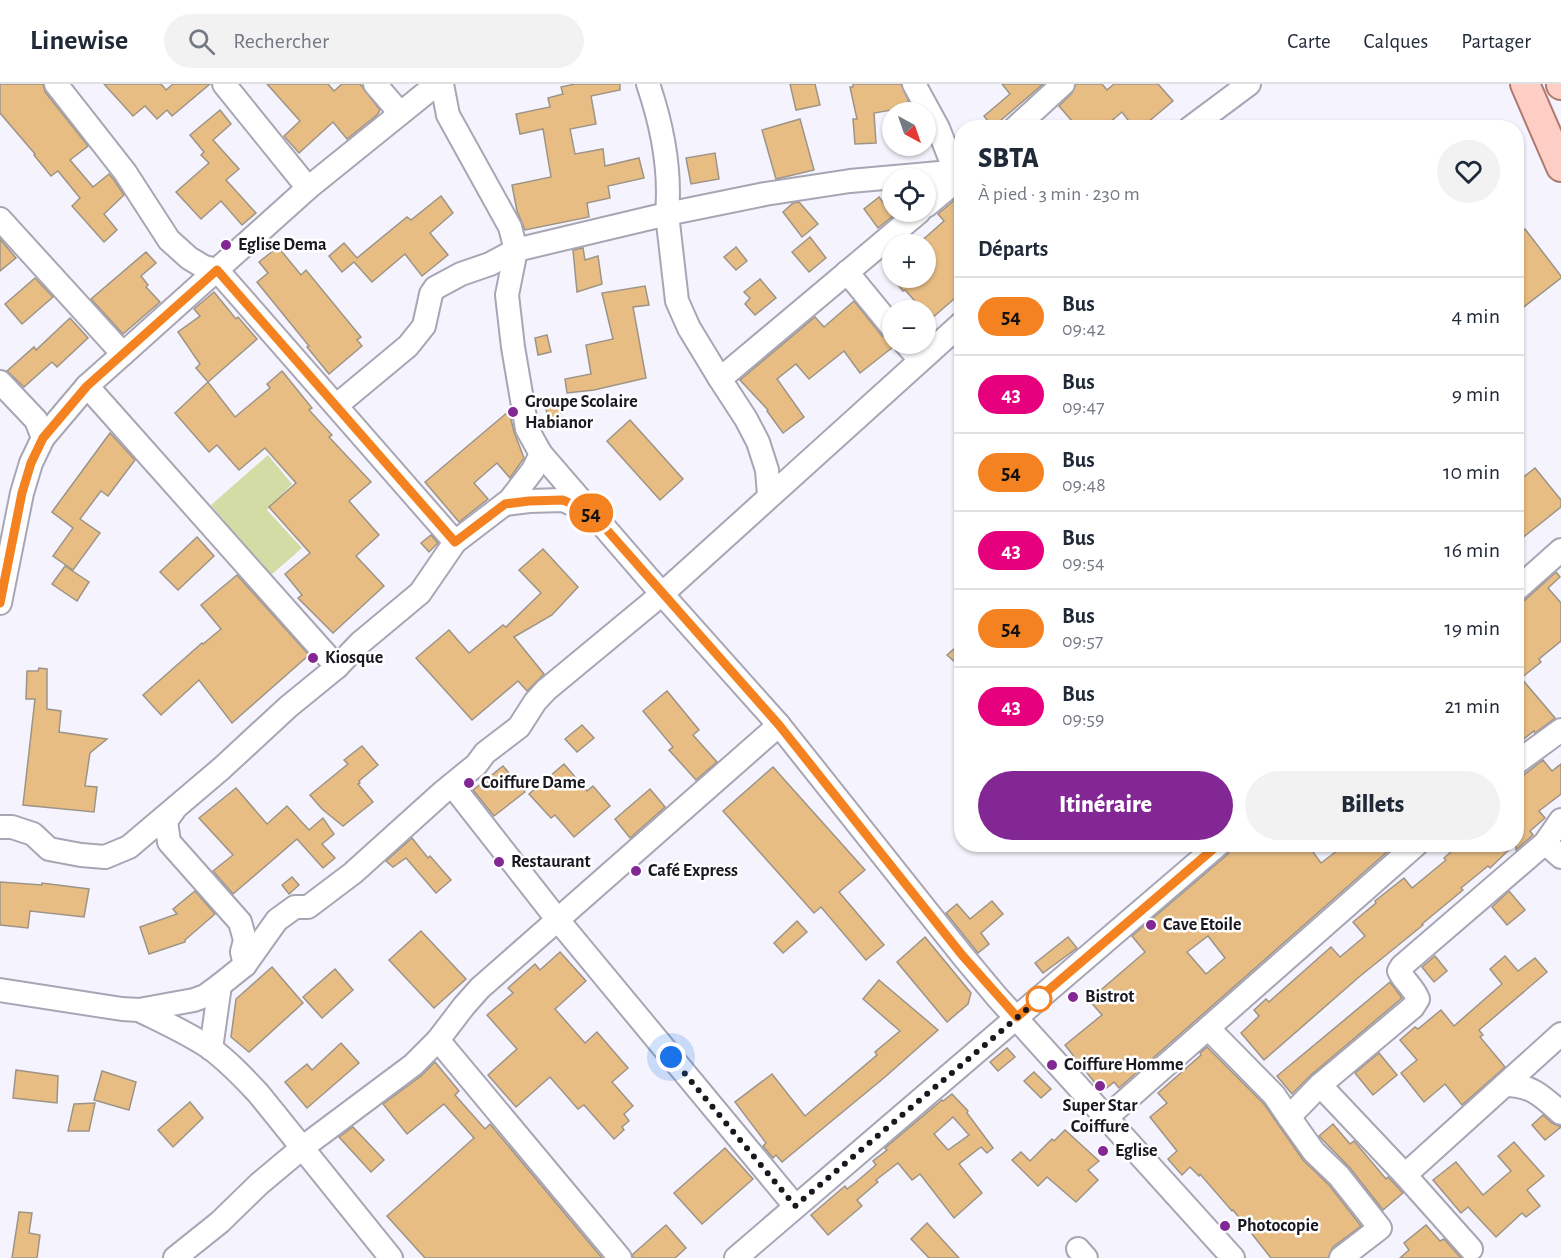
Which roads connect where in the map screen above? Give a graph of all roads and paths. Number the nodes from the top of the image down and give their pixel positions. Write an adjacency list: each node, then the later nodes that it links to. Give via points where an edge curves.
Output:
1 (56, 84): 24 (street, via 126,172 169,240 189,258)
2 (224, 84): 18 (street)
3 (375, 84): 11 (street)
4 (437, 84): 11 (street)
5 (442, 84): 23 (street, via 448,115 510,226)
6 (648, 84): 20 (street, via 662,133)
7 (914, 84): 14 (street)
8 (1063, 84): 12 (street)
9 (1249, 84): 13 (street)
10 (1525, 84): 15 (main road)
11 (400, 113): 18 (street)
12 (1024, 120)
13 (1201, 120)
14 (954, 162)
15 (1561, 166)
16 (954, 173): 20 (street, via 850,182)
17 (954, 178): 19 (street)
18 (308, 188): 24 (street)
19 (936, 196)
20 (667, 213): 23 (street); 31 (street, via 677,301)
21 (0, 219): 29 (street)
22 (907, 222): 25 (street)
23 (516, 250): 34 (street, via 435,288 424,326 417,336); 36 (street, via 507,295 527,429)
24 (217, 270): 29 (street); 34 (street)
25 (847, 272): 26 (street); 31 (street)
26 (882, 315)
27 (954, 328): 28 (street)
28 (936, 338)
29 (123, 354): 33 (street)
30 (911, 354): 37 (street)
31 (720, 379): 37 (street, via 758,442 767,470)
32 (0, 382): 35 (street, via 36,420)
33 (87, 386): 35 (street); 45 (street)
34 (337, 405): 40 (street)
35 (43, 438): 44 (street, via 22,493)
36 (541, 454): 38 (street, via 522,486); 39 (street)
37 (769, 495): 43 (street)
38 (505, 504): 39 (street, via 563,500); 40 (street)
39 (592, 513): 43 (street)
40 (455, 542): 45 (street, via 420,593)
41 (1561, 550): 42 (street)
42 (1524, 583)
43 (662, 594): 46 (street); 49 (street, via 546,690 519,727)
44 (0, 602)
45 (337, 667): 50 (street)
46 (779, 725): 56 (street); 61 (street, via 962,955)
47 (1561, 730): 48 (street)
48 (1524, 757)
49 (452, 785): 56 (street); 57 (street, via 327,894 308,907 295,907 277,920)
50 (174, 810): 52 (street, via 129,848 105,857 49,849 33,834 12,826); 57 (street, via 166,821 169,842 240,922)
51 (1561, 820): 53 (street)
52 (0, 827)
53 (1553, 850): 66 (street, via 1402,966 1402,978 1418,999 1413,1007)
54 (1210, 852): 61 (street)
55 (1409, 852): 62 (street)
56 (557, 919): 64 (street, via 480,988); 73 (street)
57 (245, 965): 58 (street)
58 (220, 985): 60 (street, via 194,1000); 65 (street)
59 (0, 990): 60 (street)
60 (139, 1010): 65 (street)
61 (1017, 1017): 69 (street); 73 (street)
62 (1209, 1029): 69 (street); 70 (street, via 1274,1095)
63 (1561, 1034): 67 (street)
64 (438, 1040): 71 (street, via 390,1083); 77 (street)
65 (211, 1049): 71 (street, via 258,1093)
66 (1320, 1085): 70 (street); 72 (street)
67 (1505, 1085): 68 (street, via 1534,1091); 72 (street)
68 (1561, 1113)
69 (1107, 1117): 79 (street)
70 (1289, 1117): 80 (street, via 1380,1228)
71 (302, 1148): 75 (street); 76 (street)
72 (1405, 1175): 74 (street)
73 (795, 1206): 78 (street)
74 (1471, 1249)
75 (176, 1258)
76 (391, 1258)
77 (620, 1258)
78 (736, 1258)
79 (1233, 1258)
80 (1341, 1258)

